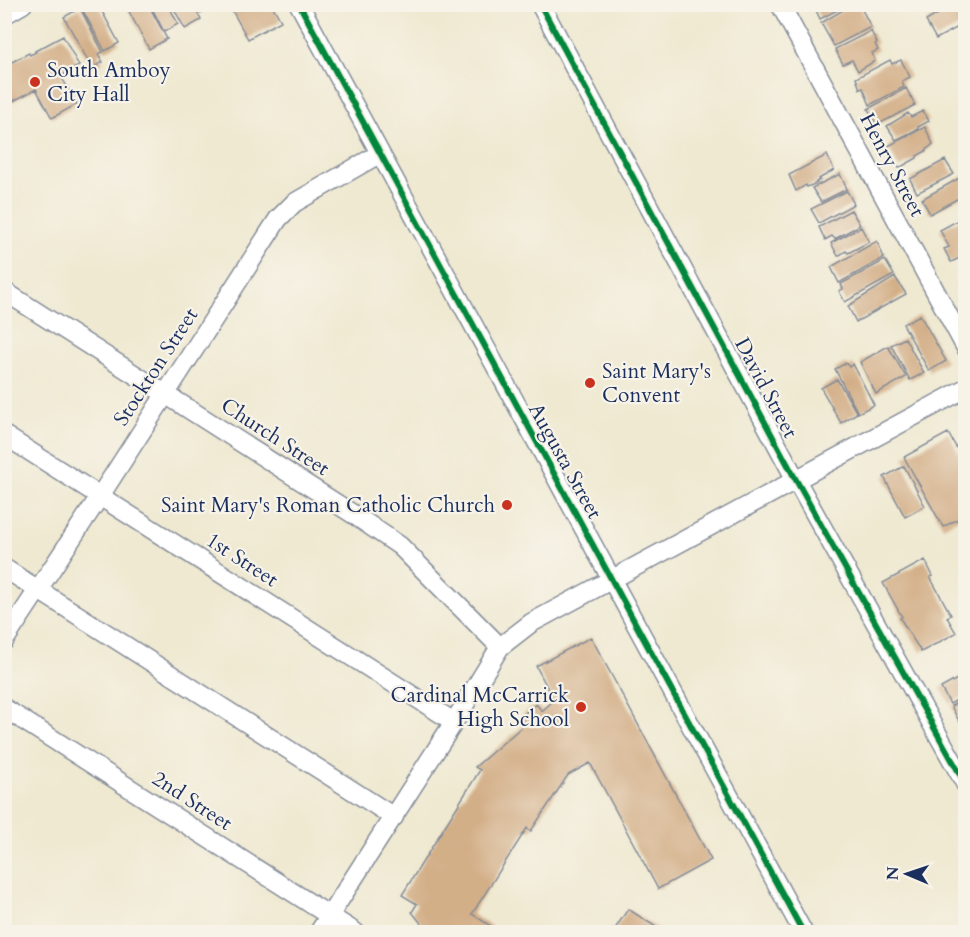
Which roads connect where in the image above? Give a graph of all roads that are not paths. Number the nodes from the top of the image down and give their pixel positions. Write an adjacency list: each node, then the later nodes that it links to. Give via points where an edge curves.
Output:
1 (22, 4): 5 (street)
2 (299, 4): 6 (street, Augusta Street)
3 (540, 4): 12 (street, David Street)
4 (780, 4): 8 (street, Henry Street)
5 (4, 15)
6 (379, 154): 10 (street, Stockton Street, via 294,203 278,219); 15 (street, Augusta Street)
7 (4, 291): 10 (street, Church Street)
8 (966, 348)
9 (966, 388): 12 (street)
10 (165, 393): 13 (street, Stockton Street); 18 (street, Church Street, via 400,546)
11 (4, 435): 13 (street, 1st Street)
12 (796, 480): 15 (street); 21 (street, David Street)
13 (100, 496): 16 (street, Stockton Street); 20 (street, 1st Street)
14 (4, 568): 16 (street)
15 (611, 580): 18 (street, via 531,623); 26 (street, Augusta Street)
16 (39, 589): 17 (street, Stockton Street); 22 (street)
17 (4, 641)
18 (500, 647): 20 (street)
19 (4, 708): 23 (street, 2nd Street)
20 (454, 722): 22 (street)
21 (966, 785)
22 (394, 817): 23 (street)
23 (330, 916): 24 (street); 25 (street, 2nd Street)
24 (320, 933)
25 (355, 933)
26 (803, 933)

